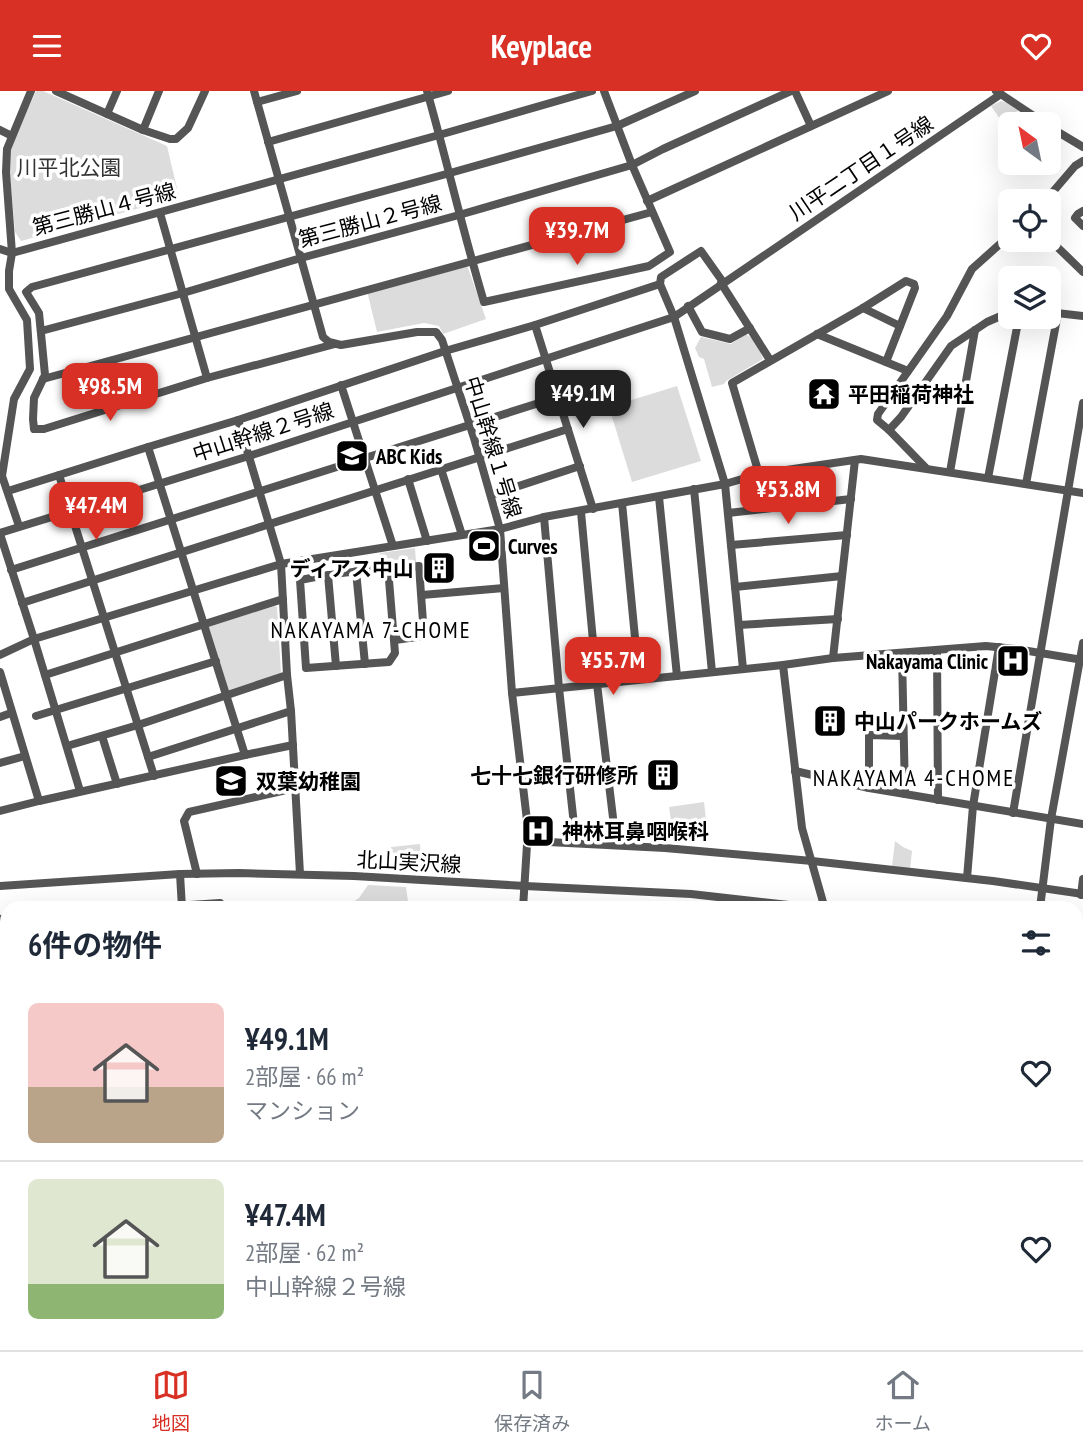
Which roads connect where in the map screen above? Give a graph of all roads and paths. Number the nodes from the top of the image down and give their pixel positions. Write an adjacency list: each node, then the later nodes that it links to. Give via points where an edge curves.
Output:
1 (32, 91): 26 (street)
2 (56, 91): 15 (street)
3 (117, 91): 19 (street)
4 (159, 91): 23 (street)
5 (205, 91): 23 (street, via 188,128 176,139)
6 (254, 91): 17 (street)
7 (297, 91): 17 (street)
8 (448, 91): 16 (street)
9 (592, 91): 25 (street, 第三勝山４号線)
10 (604, 91): 20 (street)
11 (695, 91): 20 (street)
12 (793, 91): 21 (street); 30 (street, 第三勝山２号線)
13 (888, 91): 21 (street)
14 (998, 93): 18 (street); 51 (street, 川平二丁目１号線)
15 (71, 94): 19 (street)
16 (428, 94): 25 (street); 27 (street)
17 (257, 102): 27 (street)
18 (1027, 112)
19 (107, 114): 23 (street)
20 (617, 126): 30 (street); 31 (street)
21 (811, 126): 34 (street)
22 (0, 130): 26 (street)
23 (143, 130)
24 (1061, 134): 28 (street)
25 (439, 135): 31 (street); 32 (street, 第三勝山４号線)
26 (12, 136): 45 (street, via 6,172)
27 (268, 142): 32 (street)
28 (1083, 147)
29 (1083, 161): 33 (street)
30 (632, 165): 34 (street); 38 (street, 第三勝山２号線)
31 (450, 173): 38 (street); 39 (street)
32 (279, 179): 37 (street, 第三勝山４号線); 39 (street)
33 (1058, 189)
34 (647, 201): 36 (street)
35 (1083, 211): 40 (street, via 1075,218)
36 (652, 212): 47 (street); 48 (street, via 670,252)
37 (160, 213): 43 (street); 45 (street, 第三勝山４号線)
38 (459, 215): 46 (street, 第三勝山２号線); 47 (street)
39 (289, 217): 43 (street); 46 (street)
40 (1083, 226)
41 (998, 246): 74 (street, via 972,269 947,316)
42 (0, 249): 45 (street)
43 (170, 249): 52 (street); 66 (street, via 32,288 26,292 39,313)
44 (1061, 251): 49 (street)
45 (12, 253): 81 (street, 第三勝山４号線, via 9,289 27,320 30,369 14,399)
46 (301, 258): 52 (street, 第三勝山２号線); 53 (street)
47 (471, 261): 48 (street, via 484,302); 53 (street)
48 (653, 264): 50 (street)
49 (1083, 272)
50 (660, 282): 51 (street, via 701,251); 58 (street); 60 (street)
51 (722, 283): 54 (street, 川平二丁目１号線); 62 (street)
52 (183, 293): 66 (street, 第三勝山２号線); 68 (street)
53 (314, 304): 68 (street); 69 (street, via 323,337)
54 (688, 306): 58 (street, 川平二丁目１号線); 62 (street, via 702,332 730,339)
55 (863, 308): 61 (street); 61 (street, via 906,281 915,288); 67 (street)
56 (1061, 313): 57 (street)
57 (1083, 316)
58 (674, 317): 71 (street, 川平二丁目１号線); 102 (street)
59 (998, 317): 65 (street)
60 (535, 325): 70 (street); 71 (street)
61 (900, 326): 73 (street)
62 (750, 328): 72 (street)
63 (1017, 329): 99 (street)
64 (1055, 329): 103 (street)
65 (975, 330): 87 (street, via 951,346); 96 (street)
66 (41, 331): 76 (street)
67 (817, 334): 72 (street); 73 (street)
68 (196, 337): 75 (street); 76 (street)
69 (335, 344): 70 (street, via 436,332); 75 (street)
70 (445, 351): 77 (street); 78 (street, 中山幹線１号線)
71 (546, 359): 78 (street, 中山幹線２号線); 79 (street)
72 (770, 361): 97 (street, via 732,383)
73 (886, 362): 74 (street)
74 (908, 371): 87 (street, via 878,414 877,420)
75 (207, 378): 76 (street, via 34,429 34,398)
76 (43, 379)
77 (341, 386): 83 (street); 84 (street)
78 (456, 387): 84 (street, 中山幹線２号線); 85 (street, 中山幹線１号線)
79 (558, 397): 85 (street); 86 (street)
80 (1083, 403): 107 (street)
81 (12, 417): 82 (street); 108 (street, 第三勝山４号線, via 2,476)
82 (0, 419)
83 (238, 419): 88 (street); 89 (street)
84 (353, 421): 89 (street, 中山幹線２号線); 91 (street)
85 (469, 425): 90 (street, 中山幹線１号線); 91 (street)
86 (568, 429): 90 (street); 93 (street)
87 (889, 430): 94 (street)
88 (148, 447): 98 (street); 101 (street)
89 (248, 456): 101 (street, 中山幹線２号線); 106 (street)
90 (479, 457): 95 (street); 110 (street, 中山幹線１号線)
91 (363, 458): 105 (street); 106 (street)
92 (855, 460): 94 (street); 97 (street); 112 (street)
93 (580, 466): 110 (street); 114 (street)
94 (926, 468): 96 (street)
95 (441, 469): 100 (street); 124 (street)
96 (950, 472): 99 (street)
97 (759, 474): 102 (street)
98 (59, 475): 108 (street); 115 (street)
99 (988, 478): 103 (street)
100 (408, 479): 105 (street); 126 (street)
101 (160, 484): 115 (street, 中山幹線２号線); 119 (street)
102 (725, 484): 104 (street); 117 (street)
103 (1026, 484): 107 (street)
104 (694, 489): 111 (street); 167 (street)
105 (374, 490): 120 (street); 128 (street)
106 (259, 491): 119 (street); 120 (street)
107 (1067, 491): 109 (street); 156 (street)
108 (8, 492): 121 (street, 第三勝山４号線)
109 (1083, 493)
110 (491, 495): 122 (street, 中山幹線１号線)
111 (659, 496): 113 (street); 170 (street)
112 (851, 499): 117 (street); 125 (street)
113 (622, 503): 114 (street); 171 (street)
114 (593, 509): 116 (street)
115 (71, 510): 121 (street, 中山幹線２号線); 129 (street)
116 (581, 512): 118 (street); 172 (street)
117 (728, 513): 127 (street)
118 (544, 517): 122 (street); 173 (street)
119 (171, 519): 129 (street); 130 (street)
120 (269, 524): 130 (street); 131 (street)
121 (19, 526): 123 (street, 中山幹線２号線)
122 (500, 529): 124 (street); 139 (street, 中山幹線１号線)
123 (0, 533): 133 (street)
124 (462, 535): 126 (street)
125 (847, 535): 127 (street); 136 (street)
126 (427, 541): 128 (street)
127 (731, 545): 138 (street)
128 (393, 546): 131 (street)
129 (82, 547): 133 (street); 137 (street)
130 (181, 552): 137 (street); 140 (street)
131 (281, 564): 140 (street); 142 (street)
132 (388, 568): 134 (street); 141 (street, via 419,566); 151 (street)
133 (11, 570): 143 (street)
134 (356, 571): 135 (street); 162 (street)
135 (328, 575): 148 (street, via 300,580); 164 (street)
136 (842, 576): 138 (street); 145 (street)
137 (92, 581): 143 (street); 144 (street)
138 (735, 587): 147 (street)
139 (505, 588): 141 (street); 175 (street, 中山幹線１号線)
140 (194, 591): 144 (street); 146 (street)
141 (422, 595): 151 (street, via 424,636)
142 (283, 599): 146 (street); 149 (street)
143 (22, 603): 150 (street)
144 (104, 618): 150 (street); 155 (street)
145 (838, 619): 147 (street); 159 (street)
146 (204, 625): 155 (street); 161 (street)
147 (739, 625): 165 (street)
148 (303, 637): 149 (street); 164 (street, via 306,668)
149 (285, 638): 169 (street)
150 (34, 639): 158 (street); 168 (street)
151 (394, 640): 162 (street, via 395,653 388,662)
152 (1083, 643): 160 (street)
153 (999, 647): 154 (street); 156 (street); 201 (street)
154 (937, 651): 157 (street); 199 (street)
155 (115, 653): 168 (street); 174 (street)
156 (1040, 653): 160 (street); 203 (street)
157 (902, 654): 159 (street); 185 (street)
158 (0, 655)
159 (833, 658): 163 (street)
160 (1082, 660): 204 (street)
161 (216, 661): 174 (street); 176 (street)
162 (365, 664): 164 (street)
163 (783, 665): 165 (street); 192 (street)
164 (336, 666)
165 (743, 669): 167 (street)
166 (0, 672): 179 (street)
167 (712, 672): 170 (street)
168 (45, 675): 177 (street)
169 (287, 675): 176 (street); 178 (street)
170 (677, 676): 171 (street)
171 (639, 680): 172 (street)
172 (597, 684): 173 (street); 206 (street)
173 (559, 688): 175 (street); 208 (street)
174 (126, 689): 177 (street); 182 (street)
175 (512, 693): 207 (street, 中山幹線１号線)
176 (227, 696): 182 (street); 183 (street)
177 (56, 711): 180 (street); 187 (street)
178 (291, 711): 183 (street); 186 (street)
179 (11, 713): 181 (street); 189 (street)
180 (36, 716)
181 (0, 717)
182 (138, 725): 184 (street); 190 (street)
183 (237, 729): 188 (street); 190 (street)
184 (102, 736): 187 (street); 194 (street)
185 (903, 736): 196 (street, via 869,735); 198 (street)
186 (293, 745): 188 (street); 195 (street)
187 (67, 746): 197 (street)
188 (245, 755): 193 (street)
189 (25, 756): 191 (street); 200 (street)
190 (148, 757): 193 (street)
191 (0, 763)
192 (795, 771): 196 (street); 209 (street, via 802,828)
193 (154, 775): 194 (street)
194 (117, 783): 197 (street)
195 (295, 788): 211 (street, via 189,812 184,821); 212 (street)
196 (869, 788): 198 (street)
197 (80, 791): 200 (street)
198 (905, 794): 199 (street)
199 (938, 800): 201 (street)
200 (39, 801): 202 (street)
201 (973, 806): 203 (street); 213 (street)
202 (0, 811)
203 (1013, 813): 204 (street)
204 (1051, 819): 205 (street); 217 (street)
205 (1083, 824)
206 (614, 825)
207 (529, 841): 208 (street); 216 (street, 中山幹線１号線)
208 (576, 843): 209 (street)
209 (813, 861): 213 (street); 224 (street)
210 (180, 874): 211 (street, 北山実沢線); 215 (street, 北山実沢線); 220 (street)
211 (197, 874): 212 (street, 北山実沢線)
212 (300, 874): 216 (street, 北山実沢線)
213 (967, 878): 217 (street)
214 (1083, 879): 218 (street)
215 (0, 886)
216 (525, 886): 219 (street, 北山実沢線); 221 (street, 中山幹線１号線)
217 (1043, 888): 218 (street); 225 (street)
218 (1082, 895)
219 (722, 897): 222 (street); 223 (street, 北山実沢線)
220 (181, 901)
221 (524, 901)
222 (722, 901)
223 (756, 901)
224 (823, 901)
225 (1041, 901)

